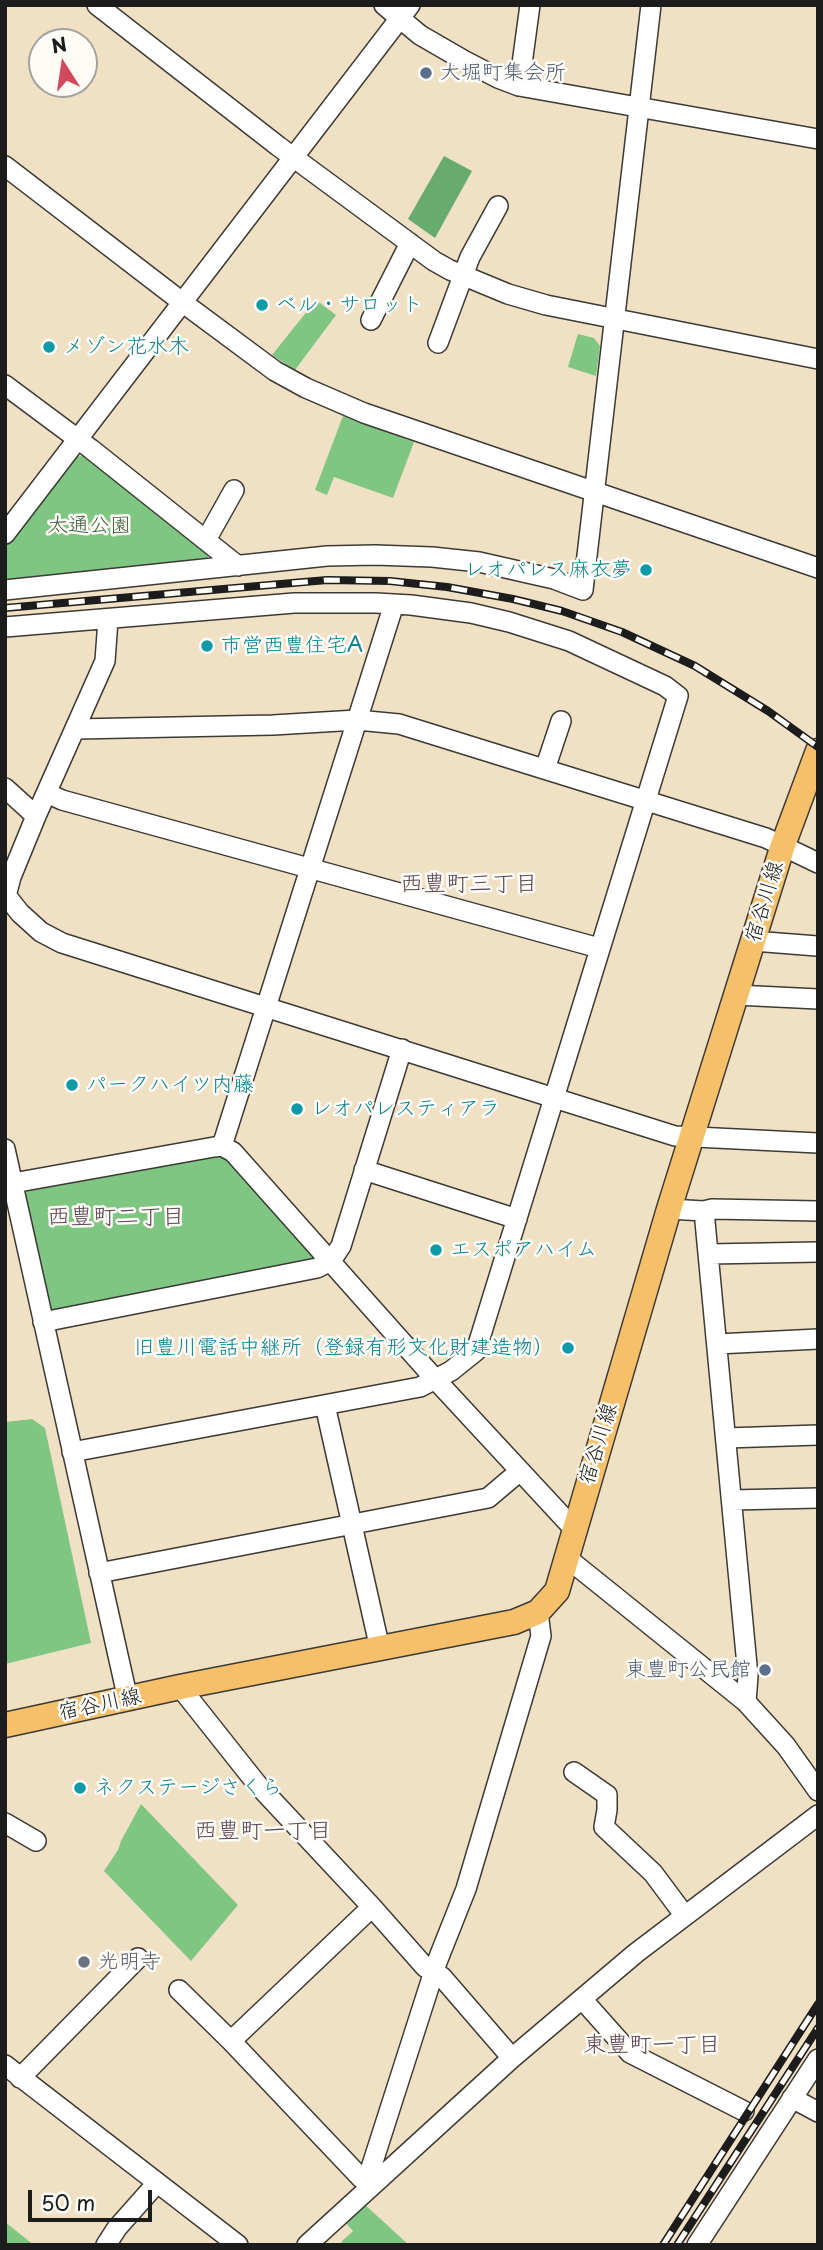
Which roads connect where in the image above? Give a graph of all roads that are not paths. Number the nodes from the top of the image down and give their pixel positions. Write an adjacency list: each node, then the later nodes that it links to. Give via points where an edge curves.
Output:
1 (97, 5): 9 (street)
2 (384, 5): 5 (street)
3 (530, 5): 6 (street)
4 (651, 5): 7 (street)
5 (406, 12): 6 (street, via 421,35); 9 (street)
6 (519, 86): 7 (street)
7 (639, 108): 8 (street); 15 (street)
8 (818, 139)
9 (296, 157): 12 (street); 14 (street)
10 (5, 166): 14 (street)
11 (498, 206): 13 (street)
12 (410, 243): 13 (street); 16 (street)
13 (462, 276): 15 (street, via 546,305); 17 (street)
14 (182, 302): 20 (street); 22 (street, via 275,371 336,402)
15 (613, 319): 18 (street); 22 (street)
16 (371, 320)
17 (439, 343)
18 (818, 359)
19 (5, 385): 20 (street)
20 (76, 440): 23 (street); 24 (street)
21 (234, 490): 24 (street)
22 (594, 491): 25 (street, via 583,590 513,568 432,557 327,556); 26 (street)
23 (5, 534)
24 (206, 540): 25 (street)
25 (238, 566): 27 (street)
26 (818, 568)
27 (5, 590)
28 (394, 604): 29 (street, via 294,603); 31 (street); 38 (street, via 471,613 536,630 666,686 678,696)
29 (108, 620): 30 (street); 33 (street, via 105,662)
30 (5, 627)
31 (357, 720): 33 (street); 35 (street, via 411,727); 42 (street)
32 (561, 721): 35 (street)
33 (76, 729): 37 (street)
34 (818, 751): 40 (main road, 宿谷川線)
35 (545, 769): 38 (street)
36 (5, 788): 39 (street)
37 (47, 793): 39 (street); 42 (street)
38 (646, 800): 40 (street); 46 (street)
39 (36, 816): 43 (street)
40 (783, 845): 41 (street); 44 (main road, 宿谷川線)
41 (818, 863)
42 (310, 867): 46 (street); 49 (street)
43 (6, 897): 49 (street, via 41,932 62,943)
44 (753, 942): 45 (street); 47 (main road, 宿谷川線)
45 (817, 946)
46 (599, 948): 51 (street)
47 (736, 995): 48 (street); 52 (main road, 宿谷川線)
48 (818, 999)
49 (267, 1007): 50 (street); 54 (street)
50 (402, 1049): 51 (street); 56 (street)
51 (555, 1097): 52 (street, via 676,1136); 61 (street)
52 (692, 1137): 53 (street); 58 (main road, 宿谷川線)
53 (818, 1143)
54 (222, 1146): 57 (street); 64 (street, via 233,1152)
55 (5, 1149): 57 (street)
56 (364, 1170): 61 (street); 64 (street, via 341,1246)
57 (13, 1183): 65 (street)
58 (669, 1209): 59 (street); 77 (main road, 宿谷川線)
59 (704, 1211): 60 (street); 63 (street)
60 (818, 1211)
61 (517, 1219): 68 (street, via 476,1351)
62 (818, 1252): 63 (street)
63 (709, 1254): 67 (street)
64 (331, 1261): 65 (street, via 317,1268); 68 (street)
65 (43, 1322): 72 (street)
66 (818, 1339): 67 (street)
67 (717, 1344): 71 (street)
68 (435, 1379): 69 (street, via 419,1387); 73 (street)
69 (325, 1405): 72 (street); 76 (street)
70 (818, 1435): 71 (street)
71 (726, 1438): 75 (street)
72 (72, 1452): 79 (street)
73 (520, 1471): 76 (street, via 488,1498); 77 (street)
74 (818, 1498): 75 (street)
75 (732, 1500): 84 (street, via 748,1676)
76 (352, 1524): 79 (street); 81 (street)
77 (574, 1530): 78 (main road, 宿谷川線)
78 (567, 1558): 80 (main road, 宿谷川線, via 557,1591); 84 (street)
79 (99, 1573): 83 (street)
80 (538, 1612): 81 (main road, 宿谷川線, via 514,1622); 94 (street, via 541,1636 466,1889)
81 (380, 1649): 82 (main road, 宿谷川線)
82 (180, 1687): 83 (main road, 宿谷川線); 91 (street, via 257,1784)
83 (128, 1700): 85 (main road, 宿谷川線)
84 (746, 1702): 87 (street)
85 (5, 1726)
86 (574, 1772): 92 (street, via 607,1795 604,1827 653,1873)
87 (818, 1791)
88 (818, 1815): 92 (street)
89 (5, 1824): 90 (street)
90 (36, 1841)
91 (372, 1907): 94 (street); 97 (street)
92 (684, 1916): 96 (street)
93 (138, 1958): 100 (street)
94 (434, 1972): 98 (street); 105 (street, via 371,2168)
95 (179, 1990): 97 (street)
96 (582, 1999): 98 (street); 102 (street, via 630,2053)
97 (231, 2041): 105 (street, via 360,2178)
98 (513, 2058): 105 (street)
99 (818, 2059): 101 (street)
100 (13, 2071): 104 (street)
101 (792, 2098): 103 (street); 109 (street)
102 (744, 2111)
103 (818, 2112)
104 (156, 2183): 106 (street); 107 (street)
105 (373, 2184): 108 (street)
106 (106, 2245)
107 (238, 2245)
108 (307, 2245)
109 (698, 2245)

